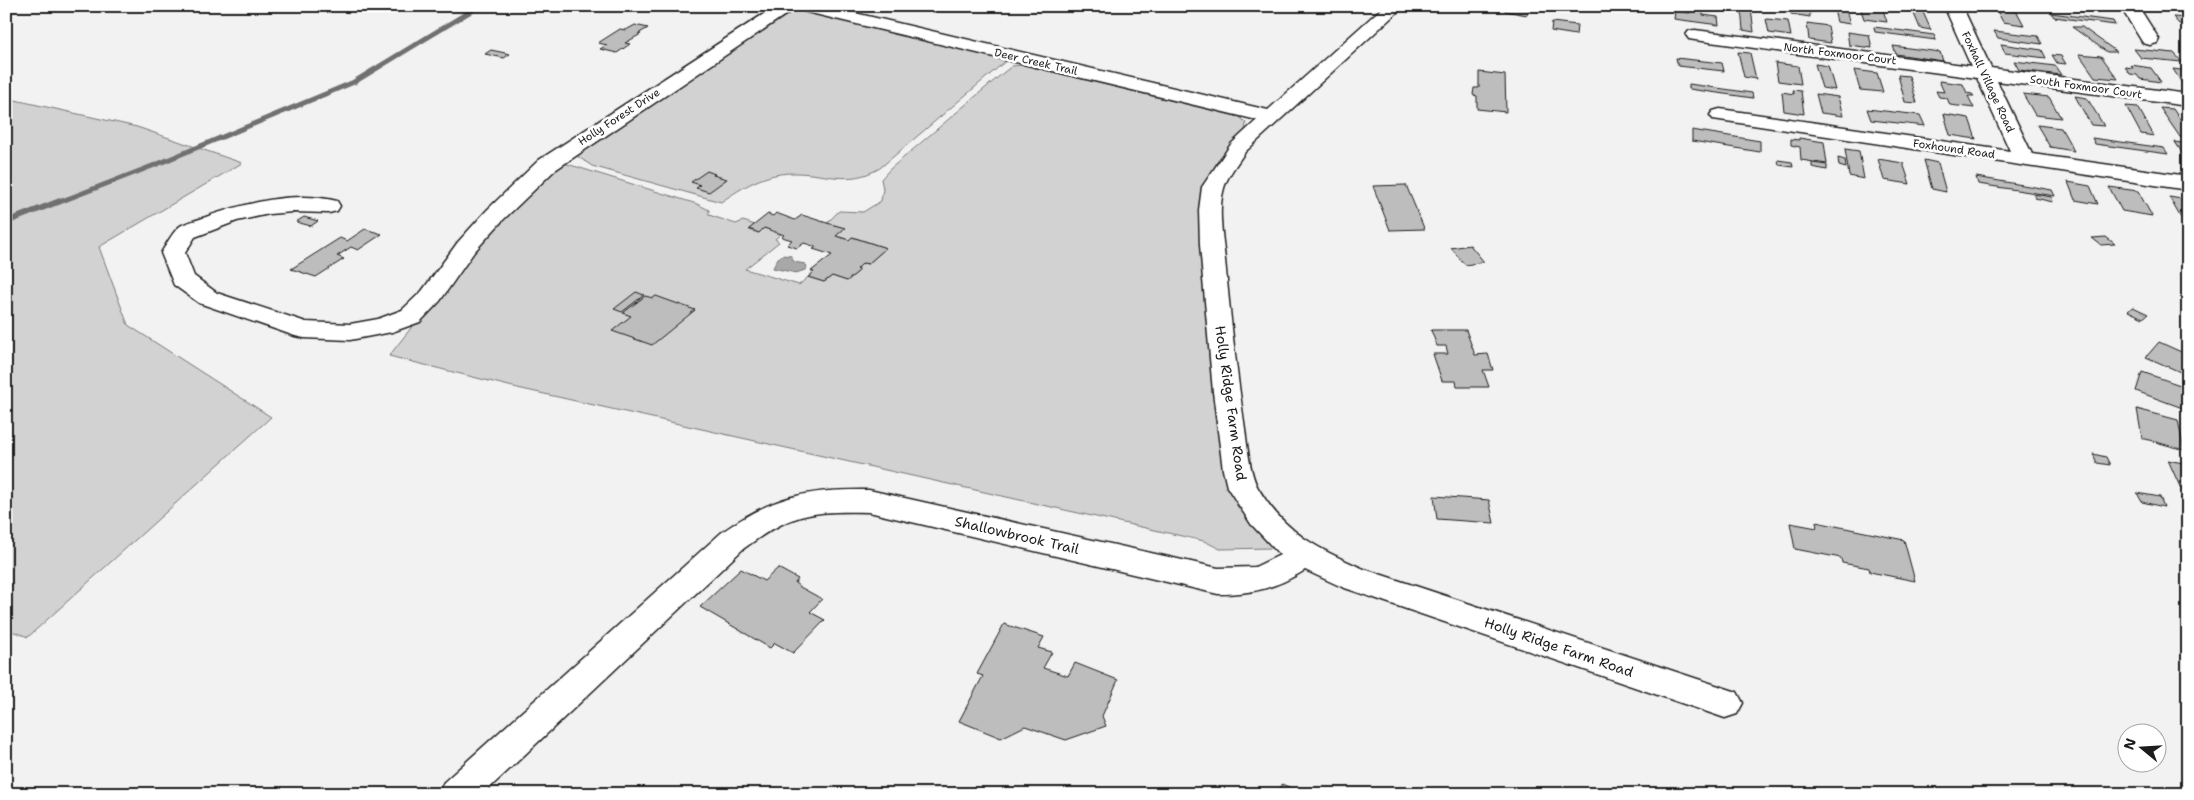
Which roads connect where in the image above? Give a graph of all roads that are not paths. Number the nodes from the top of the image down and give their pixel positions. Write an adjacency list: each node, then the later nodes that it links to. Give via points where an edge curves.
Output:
1 (788, 6): 14 (street, Holly Forest Drive, via 547,165 495,215 431,296 411,316 383,326 350,332 304,330 208,298 183,280 173,253 187,232 230,216 269,207)
2 (801, 6): 11 (street, Deer Creek Trail)
3 (1394, 6): 11 (street, Holly Ridge Farm Road)
4 (1952, 6): 8 (street, Foxhall Village Road)
5 (2129, 6): 7 (street)
6 (1695, 36): 8 (street, North Foxmoor Court)
7 (2150, 39)
8 (1984, 73): 9 (street, South Foxmoor Court); 12 (street, Foxhall Village Road)
9 (2188, 100)
10 (1720, 115): 12 (street, Foxhound Road)
11 (1272, 117): 15 (street, Holly Ridge Farm Road, via 1238,148 1220,172 1210,194 1210,226 1240,485 1268,525)
12 (2024, 159): 13 (street, Foxhound Road)
13 (2188, 183)
14 (330, 206)
15 (1304, 555): 16 (street, Holly Ridge Farm Road, via 1353,578); 17 (street, Shallowbrook Trail, via 1267,578 1246,582 1218,581 869,501 802,503 777,511 732,541)
16 (1725, 703)
17 (457, 794)

